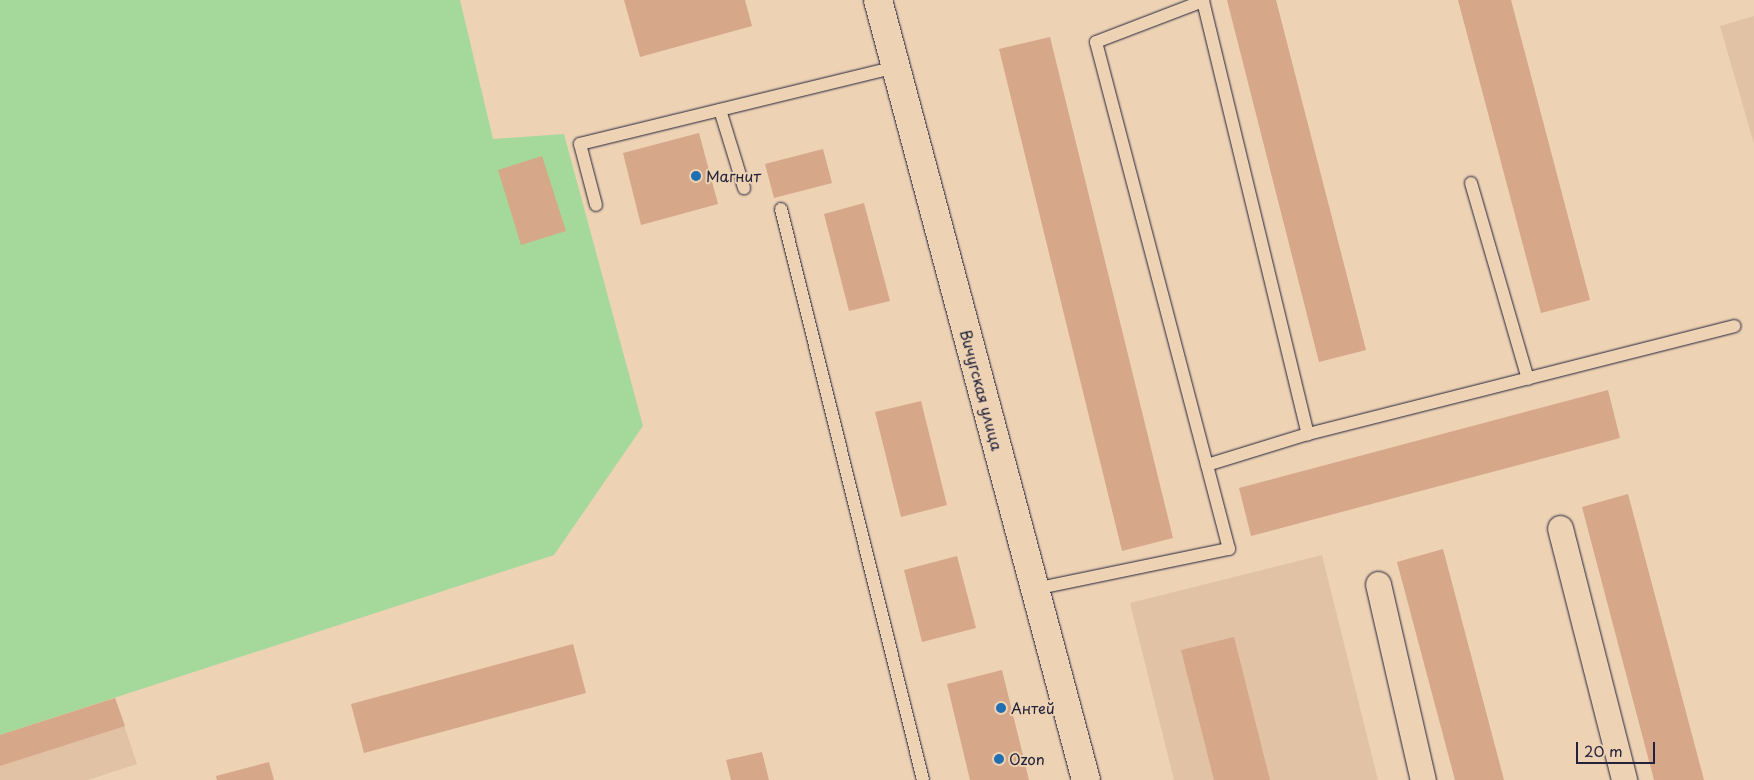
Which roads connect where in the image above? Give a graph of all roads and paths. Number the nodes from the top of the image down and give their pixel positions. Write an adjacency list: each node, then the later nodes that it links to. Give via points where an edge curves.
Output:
1 (878, 0): 2 (main road, Вичугская улица)
2 (895, 67): 3 (lane); 14 (main road, Вичугская улица)
3 (720, 110): 5 (lane); 6 (lane, via 580,144)
4 (1471, 183): 9 (lane)
5 (744, 188)
6 (596, 205)
7 (781, 209): 15 (lane)
8 (1735, 326): 9 (lane)
9 (1528, 379): 10 (lane)
10 (1308, 434): 11 (lane); 11 (lane, via 1203,1 1096,42)
11 (1207, 465): 14 (lane, via 1229,549)
12 (1560, 528): 18 (street)
13 (1378, 584): 17 (street)
14 (1035, 590): 16 (main road, Вичугская улица)
15 (922, 780)
16 (1086, 780)
17 (1423, 780)
18 (1624, 780)

